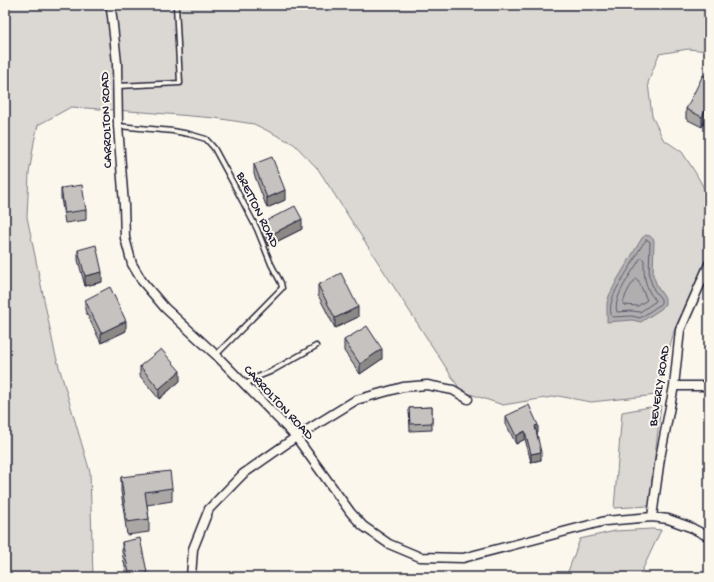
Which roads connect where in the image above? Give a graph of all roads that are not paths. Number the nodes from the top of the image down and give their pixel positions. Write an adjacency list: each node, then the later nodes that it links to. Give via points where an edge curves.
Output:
1 (110, 5): 3 (street, CARROLTON ROAD)
2 (176, 5): 3 (lane, via 180,83)
3 (118, 86): 4 (street, CARROLTON ROAD)
4 (118, 126): 7 (street, CARROLTON ROAD, via 125,238 132,264 142,281 165,308); 7 (lane, BRETTON ROAD, via 178,132 206,139 214,148 240,196 282,283 282,288)
5 (709, 264): 9 (street, BEVERLY ROAD, via 680,330)
6 (316, 346): 8 (lane)
7 (216, 355): 8 (street, CARROLTON ROAD)
8 (245, 385): 12 (street, CARROLTON ROAD)
9 (674, 386): 10 (street); 13 (street, BEVERLY ROAD)
10 (709, 386)
11 (468, 399): 12 (street, via 453,390 427,385 403,387 356,400)
12 (296, 437): 13 (street, CARROLTON ROAD, via 363,526 389,544 420,556 464,558 605,521); 15 (street, via 242,474 209,509 193,549)
13 (652, 517): 14 (street, CARROLTON ROAD, via 668,519)
14 (709, 536)
15 (192, 577)

